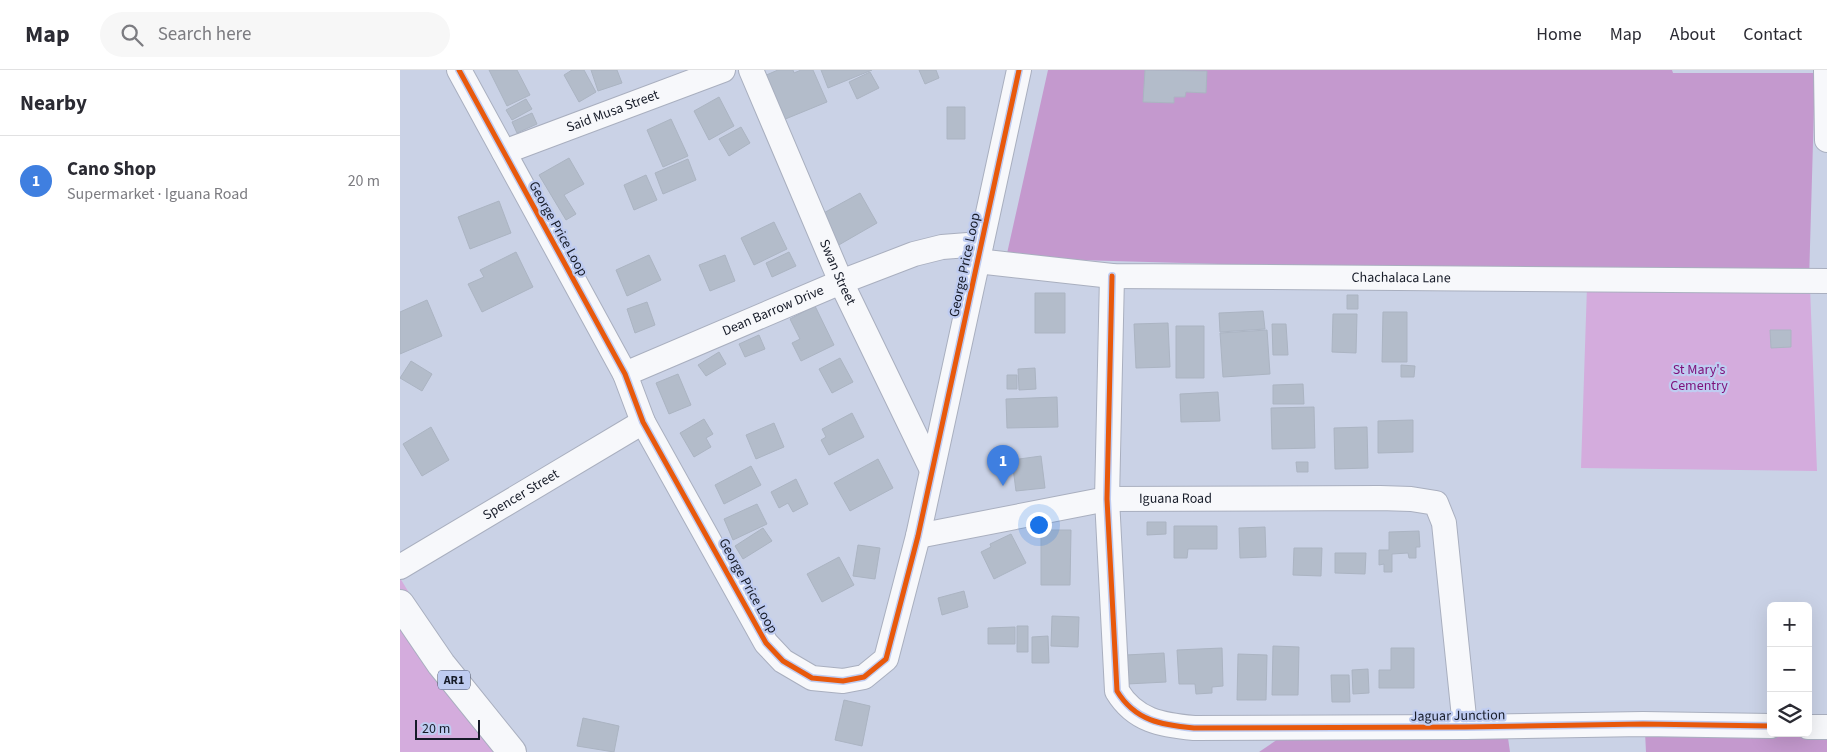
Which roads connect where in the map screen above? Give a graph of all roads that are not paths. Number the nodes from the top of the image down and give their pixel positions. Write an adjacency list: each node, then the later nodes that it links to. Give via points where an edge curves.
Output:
1 (459, 70): 7 (street, George Price Loop)
2 (723, 70): 7 (street, Said Musa Street)
3 (751, 70): 11 (street, Swan Street)
4 (1019, 70): 8 (street, George Price Loop)
5 (1826, 70): 6 (street)
6 (1827, 140)
7 (504, 152): 12 (street, George Price Loop)
8 (979, 252): 9 (street, Chachalaca Lane); 11 (street, Dean Barrow Drive, via 942,247); 14 (street, George Price Loop)
9 (1112, 276): 10 (street, Chachalaca Lane); 15 (street)
10 (1827, 281)
11 (840, 282): 12 (street, Dean Barrow Drive); 14 (street, Swan Street)
12 (625, 374): 13 (street, George Price Loop)
13 (642, 422): 16 (street, George Price Loop, via 766,643 783,661 812,678 843,681 864,677 886,659); 17 (street, Spencer Street)
14 (932, 470): 16 (street, George Price Loop)
15 (1107, 499): 16 (street, Iguana Road); 20 (street, Jaguar Junction, via 1117,691 1125,704 1146,719 1194,728); 20 (street, Iguana Road, via 1380,498 1436,503 1444,523)
16 (918, 536)
17 (400, 567)
18 (400, 604): 23 (highway, AR1, via 441,664)
19 (1767, 726): 20 (street, Jaguar Junction)
20 (1465, 727)
21 (1812, 727): 22 (street)
22 (1827, 727)
23 (512, 752)

